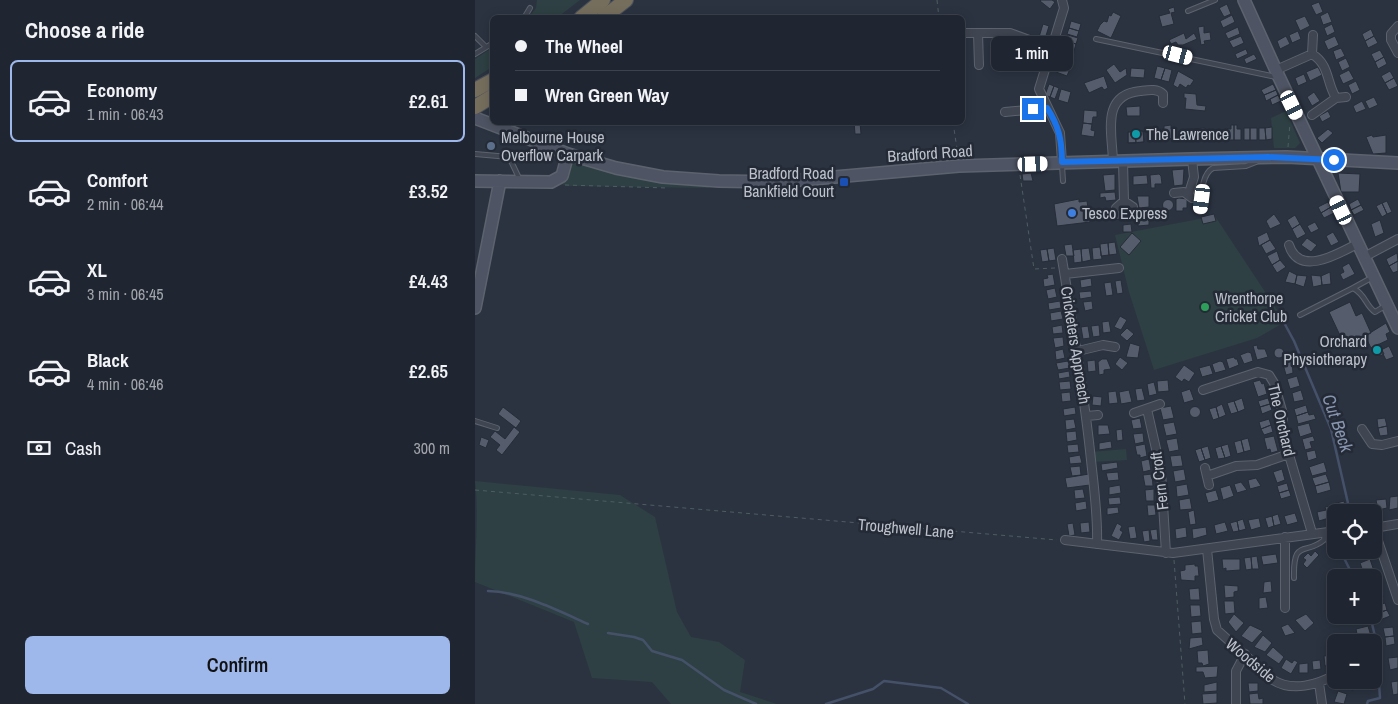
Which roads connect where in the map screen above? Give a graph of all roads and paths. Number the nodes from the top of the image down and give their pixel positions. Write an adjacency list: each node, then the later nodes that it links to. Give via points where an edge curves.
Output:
1 (603, 0): 10 (highway)
2 (626, 0): 11 (highway)
3 (937, 0): 12 (path)
4 (1062, 0): 21 (street, via 1064,8)
5 (1215, 0): 8 (lane)
6 (1245, 0): 26 (street)
7 (530, 8): 9 (lane)
8 (1188, 11)
9 (525, 15)
10 (585, 15)
11 (607, 15)
12 (939, 15)
13 (1398, 26): 22 (street, via 1391,34 1391,40)
14 (978, 32): 15 (street); 21 (street, via 1010,33); 25 (street)
15 (965, 33)
16 (1313, 35): 24 (street)
17 (475, 36): 20 (lane)
18 (1096, 39): 26 (lane)
19 (490, 45): 20 (lane)
20 (486, 47): 23 (lane)
21 (1051, 48): 34 (street, via 1039,88)
22 (1398, 53)
23 (475, 54)
24 (1312, 54): 26 (street); 31 (street, via 1323,63)
25 (979, 65)
26 (1277, 74): 45 (street)
27 (490, 82): 28 (highway)
28 (475, 90)
29 (1346, 97): 31 (street)
30 (490, 98): 33 (highway)
31 (1336, 98): 36 (street)
32 (1163, 103): 47 (street, via 1163,94 1155,90 1129,92 1117,100 1112,112)
33 (475, 107)
34 (1047, 108): 35 (street); 46 (street, via 1056,121 1062,140)
35 (1005, 112)
36 (1311, 115)
37 (1290, 123): 44 (path)
38 (493, 125): 41 (street, Bradford Road)
39 (953, 125): 50 (path)
40 (475, 154): 54 (lane, via 505,155 512,160)
41 (569, 154): 50 (street, Bradford Road, via 663,177 719,181 778,182); 55 (street, via 562,176)
42 (1268, 157): 43 (street, Bradford Road); 44 (street, Bradford Road); 61 (lane, via 1246,166 1208,171)
43 (1192, 158): 47 (street, Bradford Road); 57 (street, via 1191,196)
44 (1287, 158): 45 (street, Bradford Road)
45 (1318, 159): 48 (street, Bradford Road); 64 (street)
46 (1062, 162): 47 (street, Bradford Road); 49 (street, Bradford Road); 52 (lane)
47 (1118, 162): 58 (street)
48 (1398, 163)
49 (1018, 164): 50 (street, Bradford Road); 68 (path, via 1034,269)
50 (959, 166)
51 (500, 181): 53 (street); 54 (street); 72 (street)
52 (1063, 181)
53 (475, 182)
54 (521, 182): 55 (street)
55 (551, 182): 56 (path, via 569,186)
56 (668, 188)
57 (1174, 192)
58 (1124, 201): 59 (street); 60 (street)
59 (1116, 208)
60 (1133, 208)
61 (1201, 212)
62 (1398, 239): 65 (street)
63 (1289, 244): 64 (street, via 1298,257 1318,262)
64 (1357, 244): 65 (street)
65 (1363, 258): 69 (street)
66 (1062, 259): 68 (street, Cricketers Approach)
67 (1119, 268): 68 (street, Cricketers Approach)
68 (1064, 271): 76 (street, Cricketers Approach)
69 (1373, 277): 70 (lane); 71 (street)
70 (1353, 288): 71 (lane, via 1362,293 1375,312); 73 (lane)
71 (1387, 305): 74 (street)
72 (475, 308)
73 (1300, 315)
74 (1398, 328)
75 (1115, 347): 76 (street, via 1104,342)
76 (1079, 350): 82 (street, Cricketers Approach)
77 (1203, 390): 87 (street, The Orchard, via 1253,373 1269,375 1275,383 1283,410 1282,431)
78 (1160, 404): 79 (street)
79 (1147, 409): 80 (street); 98 (street, Fern Croft, via 1161,471)
80 (1134, 413)
81 (1098, 414): 82 (street, Cricketers Approach)
82 (1087, 416): 96 (street, Cricketers Approach, via 1098,524)
83 (475, 420): 84 (lane)
84 (497, 428)
85 (1363, 429): 86 (street, via 1372,444)
86 (1398, 441)
87 (1289, 454): 88 (street, via 1257,465 1206,472); 93 (street, The Orchard)
88 (1209, 485)
89 (475, 490): 95 (path, Troughwell Lane)
90 (1398, 524): 91 (street)
91 (1382, 527)
92 (1325, 532): 93 (street); 100 (lane, via 1320,544 1303,548 1296,555)
93 (1312, 533): 94 (street)
94 (1285, 537): 97 (street); 102 (street)
95 (1065, 540): 96 (street)
96 (1097, 544): 98 (street)
97 (1207, 549): 98 (street); 103 (street, Woodside, via 1215,624 1221,635)
98 (1169, 553): 106 (path)
99 (1382, 553): 101 (street)
100 (1294, 578)
101 (1398, 600)
102 (1285, 608)
103 (1245, 654): 105 (street, Woodside, via 1278,684 1301,686); 107 (street, via 1235,671)
104 (1327, 679): 105 (street, Woodside)
105 (1319, 683): 108 (street)
106 (1185, 704)
107 (1236, 704)
108 (1322, 704)

